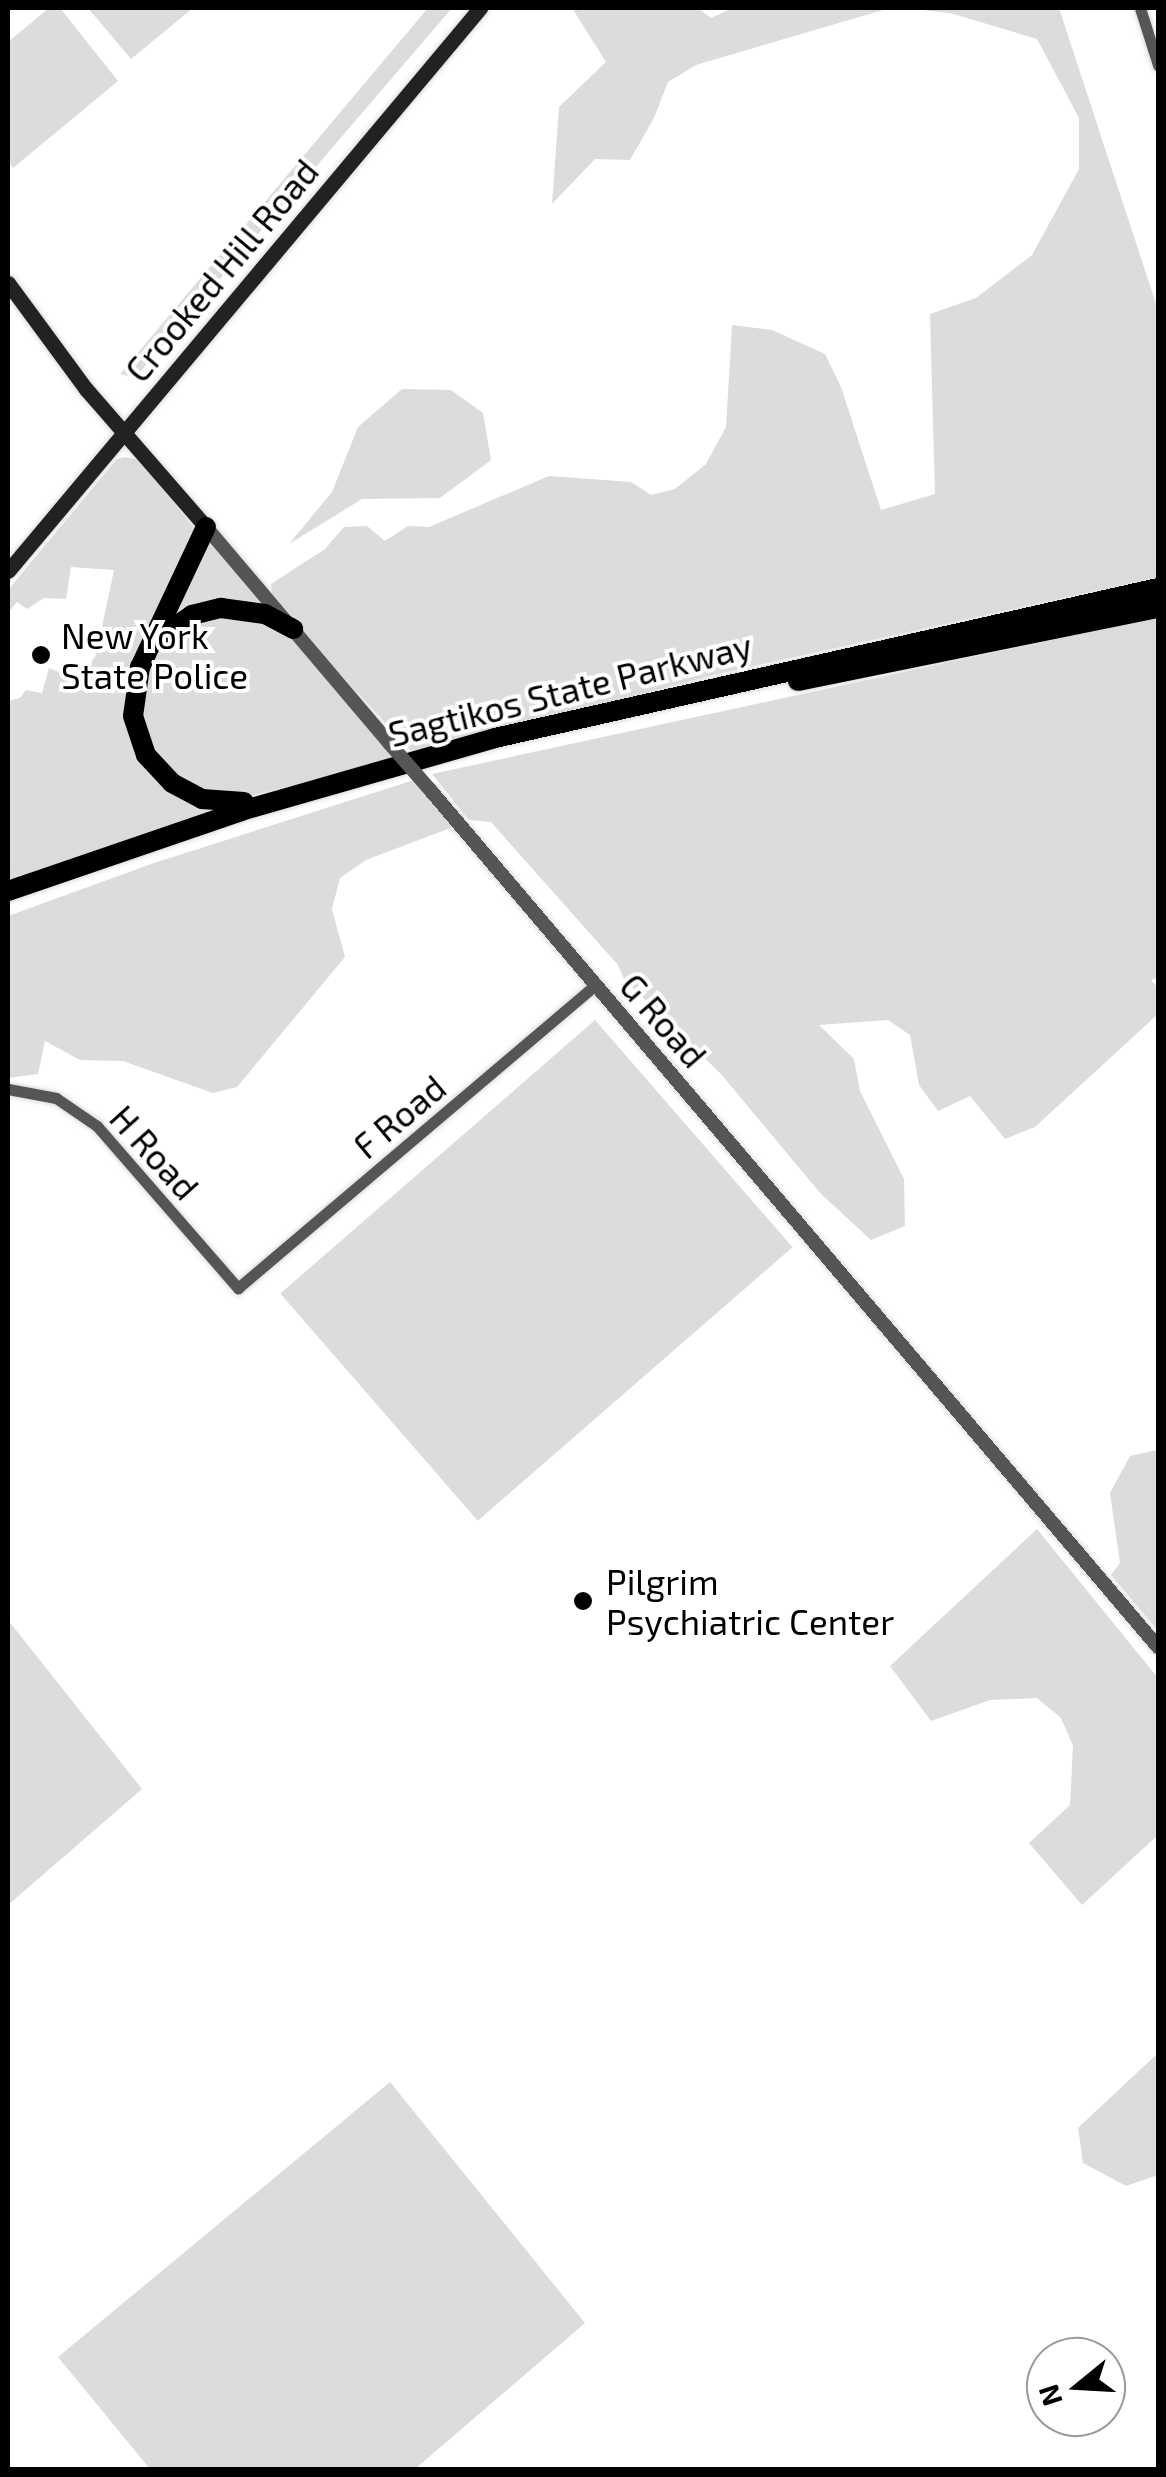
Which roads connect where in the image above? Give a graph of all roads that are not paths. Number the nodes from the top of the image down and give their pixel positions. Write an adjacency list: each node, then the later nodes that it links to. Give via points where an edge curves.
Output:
1 (480, 8): 5 (main road, Crooked Hill Road)
2 (1140, 8): 3 (street)
3 (1158, 65)
4 (8, 283): 5 (main road, G Road)
5 (124, 431): 6 (main road, G Road); 7 (main road, Crooked Hill Road)
6 (206, 527): 10 (street, G Road); 11 (highway)
7 (8, 571)
8 (1158, 588): 12 (highway, Sagtikos State Parkway, via 579,716)
9 (1158, 608): 14 (highway, Sagtikos State Parkway, via 514,746 248,822)
10 (293, 629): 11 (highway, via 266,614 222,608 182,620); 15 (street, G Road, bridge)
11 (150, 645): 12 (highway, via 136,679 134,716 146,755 162,776 212,802)
12 (291, 796): 13 (highway, Sagtikos State Parkway)
13 (8, 892)
14 (8, 904)
15 (595, 985): 17 (street, F Road); 18 (street, G Road)
16 (8, 1089): 17 (street, H Road, via 56,1098 96,1126)
17 (238, 1288)
18 (1158, 1647)

